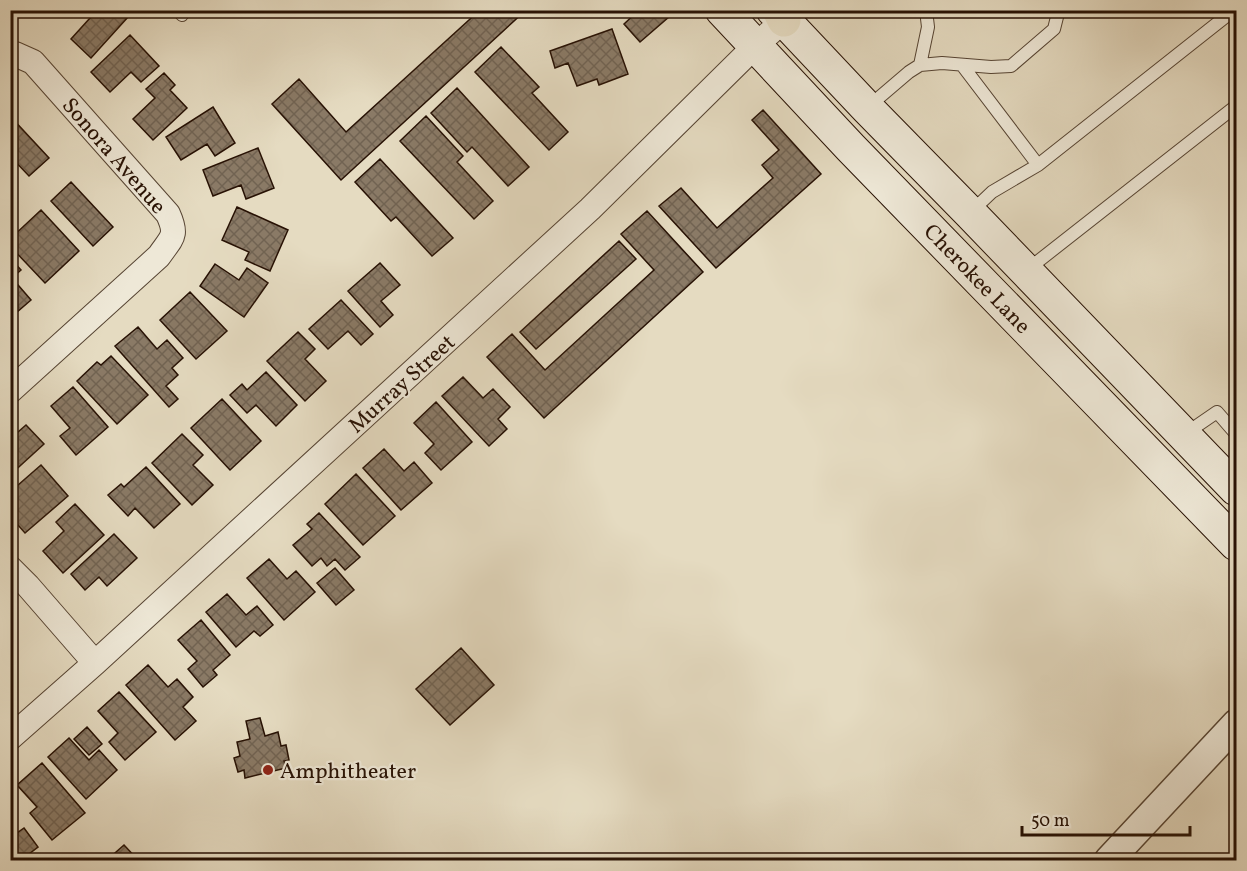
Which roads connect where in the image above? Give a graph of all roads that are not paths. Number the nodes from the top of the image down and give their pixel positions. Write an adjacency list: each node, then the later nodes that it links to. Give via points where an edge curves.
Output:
1 (722, 10): 6 (main road, Cherokee Lane)
2 (926, 10): 8 (lane, via 928,27)
3 (1057, 10): 9 (lane, via 1054,29 1011,66)
4 (1234, 10): 12 (lane)
5 (781, 13): 6 (street, Murray Street); 11 (main road, Cherokee Lane)
6 (755, 46): 19 (main road, Cherokee Lane); 21 (street, Murray Street, via 590,209)
7 (10, 54): 15 (street, Sonora Avenue, via 33,62 168,214 174,227 159,256)
8 (920, 65): 9 (lane); 11 (lane)
9 (962, 65): 12 (lane)
10 (1236, 106): 14 (lane)
11 (867, 108): 13 (main road, Cherokee Lane)
12 (1038, 165): 13 (lane, via 992,192)
13 (970, 213): 14 (main road, Cherokee Lane)
14 (1027, 271): 17 (main road, Cherokee Lane)
15 (10, 391)
16 (1236, 434): 17 (lane, via 1216,412)
17 (1184, 435): 18 (main road, Cherokee Lane)
18 (1228, 476)
19 (1236, 544)
20 (10, 568): 21 (street)
21 (95, 663): 23 (street, Murray Street)
22 (1236, 724): 24 (street)
23 (10, 738)
24 (1109, 861)

